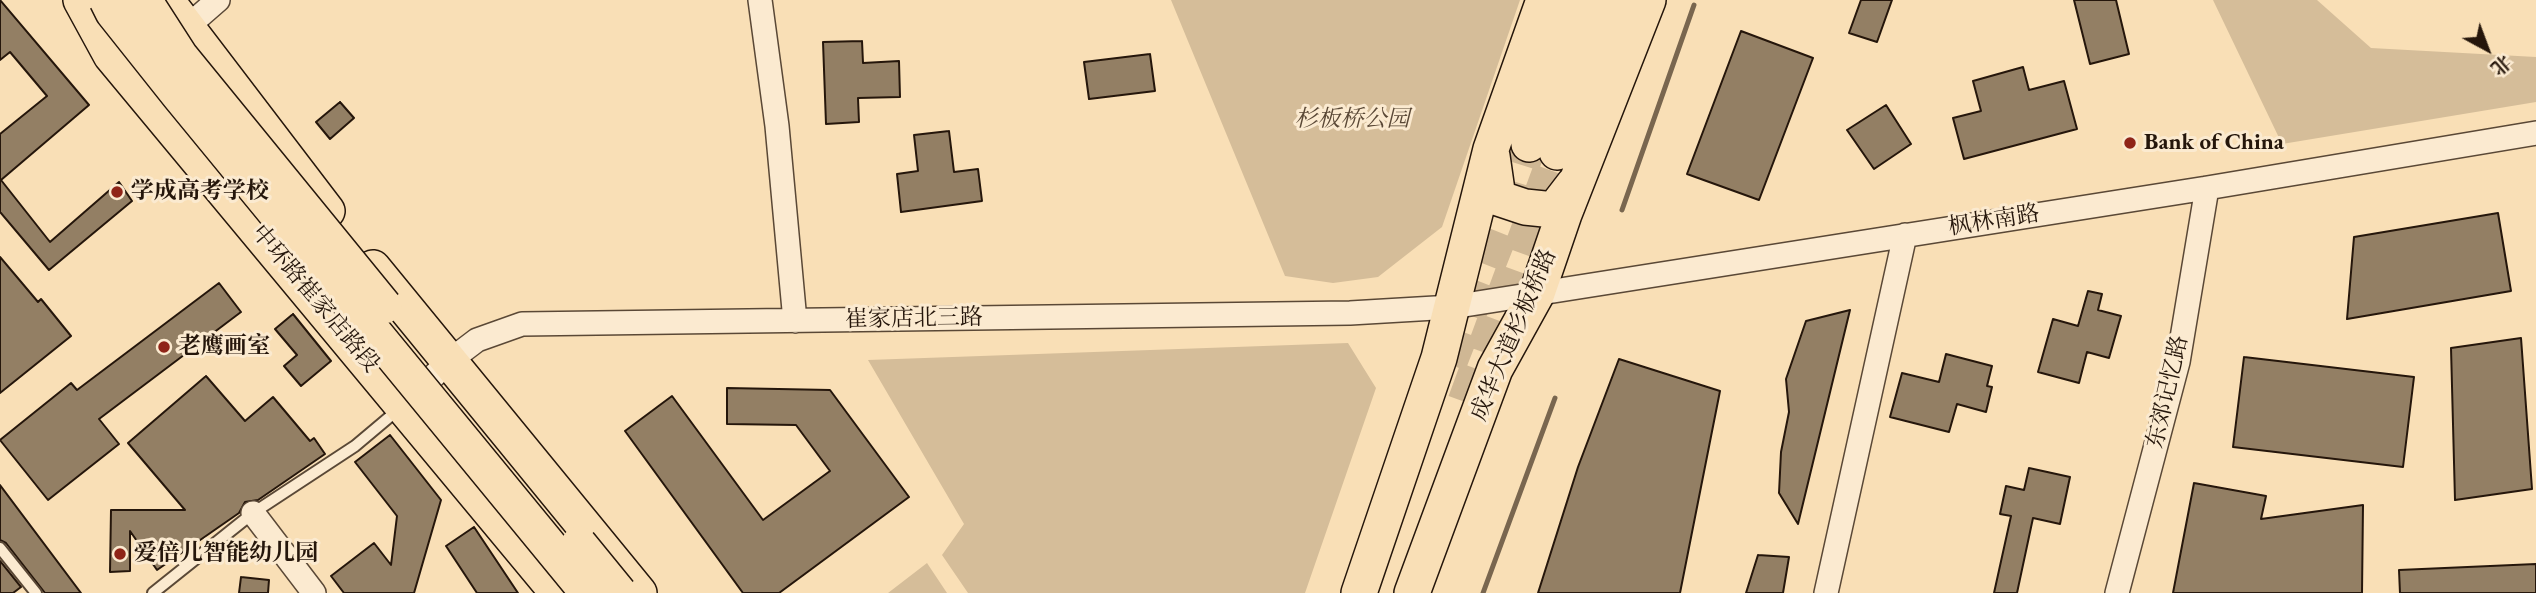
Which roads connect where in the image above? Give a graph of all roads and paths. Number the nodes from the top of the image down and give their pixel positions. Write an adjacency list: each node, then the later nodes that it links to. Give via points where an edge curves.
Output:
1 (81, 0): 20 (main road, 中环路崔家店路段, via 111,55)
2 (107, 0): 27 (main road, bridge, via 178,95)
3 (144, 0): 28 (main road, bridge, via 180,56)
4 (218, 0): 10 (street)
5 (760, 0): 18 (street)
6 (1544, 0): 12 (main road)
7 (1578, 0): 13 (main road)
8 (1612, 0): 13 (main road)
9 (1648, 0): 13 (main road, 成华大道杉板桥路)
10 (177, 14): 19 (main road)
11 (2536, 133): 14 (street, 枫林南路)
12 (1490, 149): 13 (main road, via 1499,198 1525,208 1554,210); 17 (main road)
13 (1555, 158): 16 (main road, 成华大道杉板桥路)
14 (2207, 188): 15 (street, 枫林南路); 33 (street, 东郊记忆路, via 2178,362)
15 (1905, 235): 16 (street, 枫林南路); 32 (street)
16 (1537, 293): 17 (street, 枫林南路); 31 (main road, 成华大道杉板桥路, via 1495,369)
17 (1452, 307): 18 (street, 崔家店北三路, via 1350,313); 30 (main road)
18 (795, 321): 19 (street, 崔家店北三路, via 522,324 477,340)
19 (448, 362): 20 (street, 崔家店北三路); 29 (main road)
20 (404, 405): 21 (lane, via 355,446); 26 (main road, 中环路崔家店路段)
21 (253, 513): 24 (lane); 25 (street)
22 (0, 548): 23 (lane)
23 (36, 593)
24 (153, 593)
25 (314, 593)
26 (558, 593)
27 (588, 593)
28 (619, 593)
29 (639, 593)
30 (1359, 593)
31 (1412, 593)
32 (1825, 593)
33 (2117, 593)

